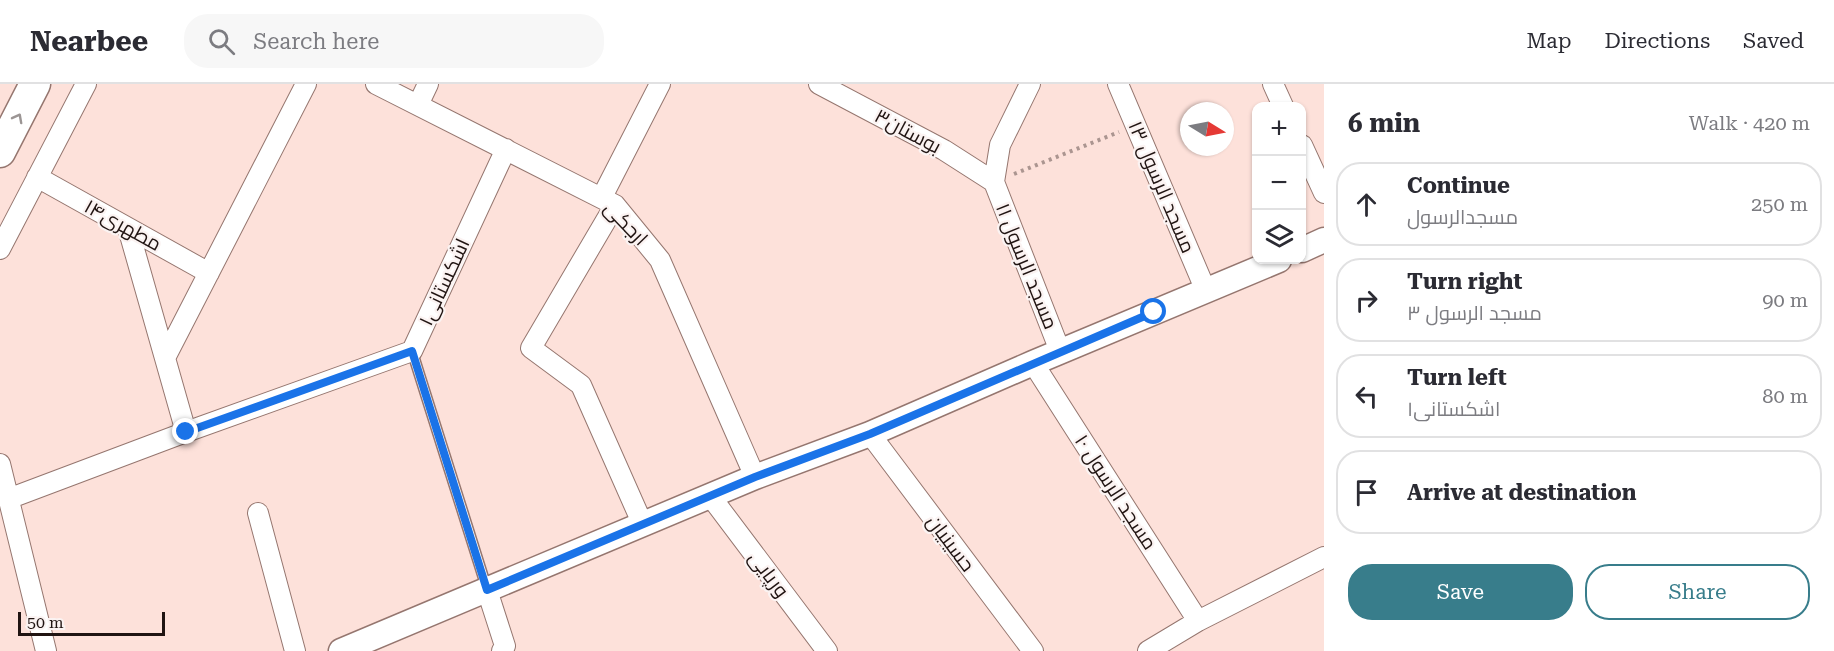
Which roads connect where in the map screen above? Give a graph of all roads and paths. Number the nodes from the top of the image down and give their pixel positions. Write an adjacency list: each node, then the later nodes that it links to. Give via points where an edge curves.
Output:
1 (35, 84): 15 (main road, one-way to 1)
2 (86, 84): 17 (street)
3 (306, 84): 26 (street)
4 (376, 84): 12 (street, ارجکی)
5 (428, 84): 12 (street)
6 (660, 84): 20 (street)
7 (819, 84): 18 (street, بوستان۳, via 944,150)
8 (1030, 84): 18 (street, via 1000,145)
9 (1118, 84): 13 (street, مسجد الرسول ۱۳)
10 (1273, 84): 11 (street)
11 (1281, 102)
12 (418, 105): 14 (street, ارجکی)
13 (1135, 125): 18 (path); 27 (street, مسجد الرسول ۱۳)
14 (506, 149): 20 (street, ارجکی); 28 (street, اشکستانی۱)
15 (0, 152)
16 (1306, 154): 19 (street)
17 (38, 177): 21 (street, مطهری۱۴); 24 (street)
18 (994, 182): 29 (street, مسجد الرسول ۱۱)
19 (1324, 193)
20 (608, 201): 35 (street, ارجکی, via 660,260); 39 (street, via 531,348 581,385)
21 (128, 228): 26 (street, مطهری۱۴); 30 (street)
22 (1324, 240): 23 (street)
23 (1306, 248)
24 (0, 249)
25 (1270, 264): 27 (street)
26 (209, 273): 30 (street)
27 (1206, 291): 29 (street)
28 (412, 351): 32 (street); 41 (lane)
29 (1060, 351): 31 (street)
30 (165, 358): 32 (street)
31 (1033, 363): 33 (street); 42 (street, مسجد الرسول ۱۰)
32 (186, 432): 37 (street)
33 (870, 434): 35 (street); 48 (street, حسینیان)
34 (0, 464): 37 (street)
35 (755, 477): 36 (street)
36 (711, 497): 39 (street); 47 (street, ورپایی)
37 (8, 499): 44 (street)
38 (258, 513): 45 (street)
39 (643, 525): 41 (street)
40 (1324, 557): 42 (street)
41 (487, 590): 43 (street); 46 (street)
42 (1198, 621): 49 (street)
43 (505, 650)
44 (46, 651)
45 (295, 651)
46 (341, 651)
47 (827, 651)
48 (1033, 651)
49 (1148, 651)

